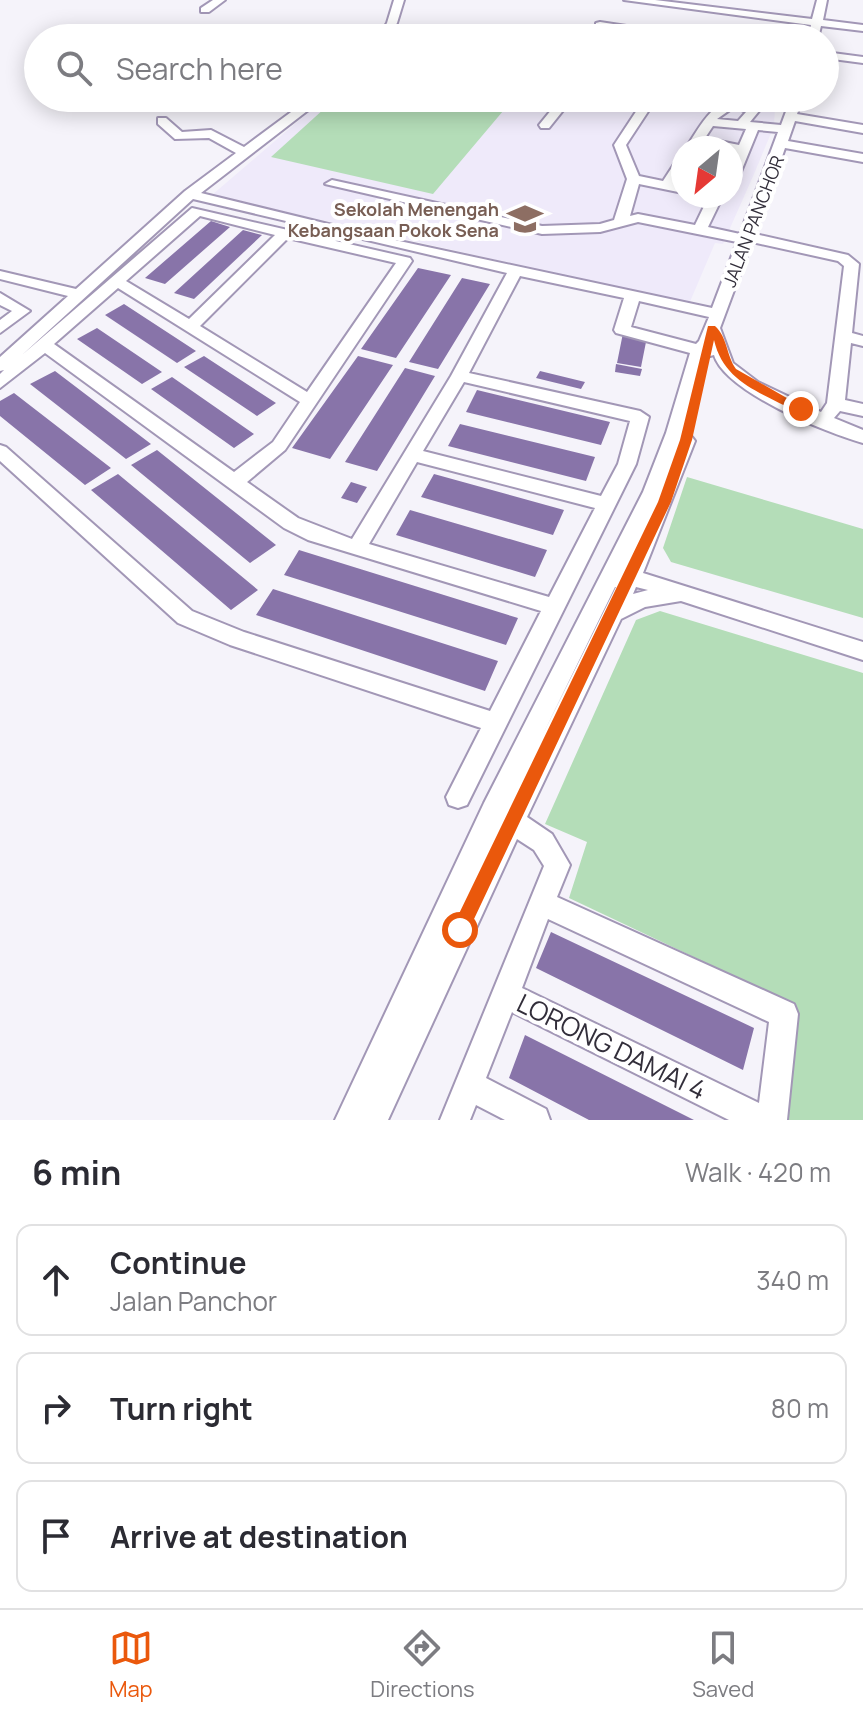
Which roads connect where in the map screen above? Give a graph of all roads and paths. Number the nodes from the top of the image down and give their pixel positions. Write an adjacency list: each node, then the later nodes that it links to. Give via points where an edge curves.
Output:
1 (220, 0): 5 (street)
2 (399, 0): 7 (street)
3 (629, 0): 6 (street)
4 (822, 0): 6 (street)
5 (205, 10)
6 (816, 22): 8 (street)
7 (391, 24)
8 (832, 24)
9 (839, 25): 10 (street)
10 (863, 28)
11 (839, 57): 12 (street)
12 (863, 60)
13 (299, 112): 28 (street)
14 (556, 112): 22 (street)
15 (642, 112): 30 (street, via 620,150)
16 (716, 112): 20 (street)
17 (753, 112): 23 (street)
18 (793, 112): 21 (street, JALAN PANCHOR)
19 (162, 121): 28 (street, via 179,136 211,134)
20 (709, 122): 23 (street); 25 (street)
21 (790, 123): 23 (street); 24 (street); 26 (street, JALAN PANCHOR)
22 (545, 125)
23 (747, 126): 27 (street)
24 (862, 128)
25 (699, 136)
26 (782, 144): 29 (street); 40 (street, JALAN PANCHOR)
27 (744, 150)
28 (244, 152): 35 (street)
29 (863, 158)
30 (634, 179): 33 (street); 37 (street)
31 (671, 179): 33 (street)
32 (332, 184): 37 (street, via 542,230 573,231)
33 (667, 185): 34 (street)
34 (671, 186)
35 (190, 194): 43 (street); 45 (street)
36 (710, 208): 38 (street)
37 (621, 221): 38 (street, via 649,219)
38 (700, 229): 40 (street)
39 (285, 233): 41 (street); 44 (street, via 197,211); 48 (street)
40 (745, 237): 50 (street, via 850,261); 51 (street, JALAN PANCHOR)
41 (405, 261): 43 (street); 59 (street)
42 (3, 275): 45 (street)
43 (512, 275): 46 (street); 57 (street)
44 (118, 282): 48 (street); 54 (street)
45 (80, 294): 55 (street)
46 (633, 295): 51 (street); 51 (street, via 622,330)
47 (0, 298): 49 (street, via 22,311)
48 (190, 327): 59 (street)
49 (0, 328)
50 (844, 336): 52 (street); 60 (street)
51 (709, 338): 62 (street, via 718,334 732,371); 68 (street, JALAN PANCHOR, via 686,440); 70 (street, JALAN PANCHOR, via 652,492)
52 (863, 341)
53 (0, 343): 55 (street)
54 (45, 345): 58 (street); 66 (street)
55 (18, 350): 56 (street)
56 (0, 366)
57 (459, 376): 65 (street); 67 (street, via 640,417 627,464)
58 (0, 383)
59 (310, 401): 66 (street, via 279,446)
60 (836, 404): 61 (street); 62 (street)
61 (863, 410)
62 (824, 420): 63 (street)
63 (863, 437)
64 (0, 451): 77 (street, via 185,617)
65 (412, 454): 67 (street); 69 (street)
66 (234, 482): 69 (street, via 291,523)
67 (607, 504): 74 (street)
68 (649, 537): 71 (street, JALAN PANCHOR); 73 (street, via 655,574)
69 (356, 548): 74 (street)
70 (623, 551): 71 (street); 72 (street, JALAN PANCHOR)
71 (631, 577): 72 (street); 73 (street); 75 (street, JALAN PANCHOR)
72 (602, 593): 79 (street, JALAN PANCHOR)
73 (688, 595): 75 (street, via 654,596); 76 (street)
74 (554, 607): 77 (street)
75 (615, 613): 79 (street, JALAN PANCHOR)
76 (863, 651)
77 (496, 723): 78 (street)
78 (458, 797)
79 (504, 816): 80 (street, via 543,842 557,865); 83 (street, JALAN PANCHOR); 84 (street, JALAN PANCHOR)
80 (542, 903): 81 (street); 88 (street, via 784,1014)
81 (505, 994): 82 (street); 87 (street, LORONG DAMAI 4)
82 (469, 1085): 85 (street); 86 (street)
83 (350, 1120)
84 (373, 1120)
85 (455, 1120)
86 (535, 1120)
87 (761, 1120)
88 (772, 1120)

